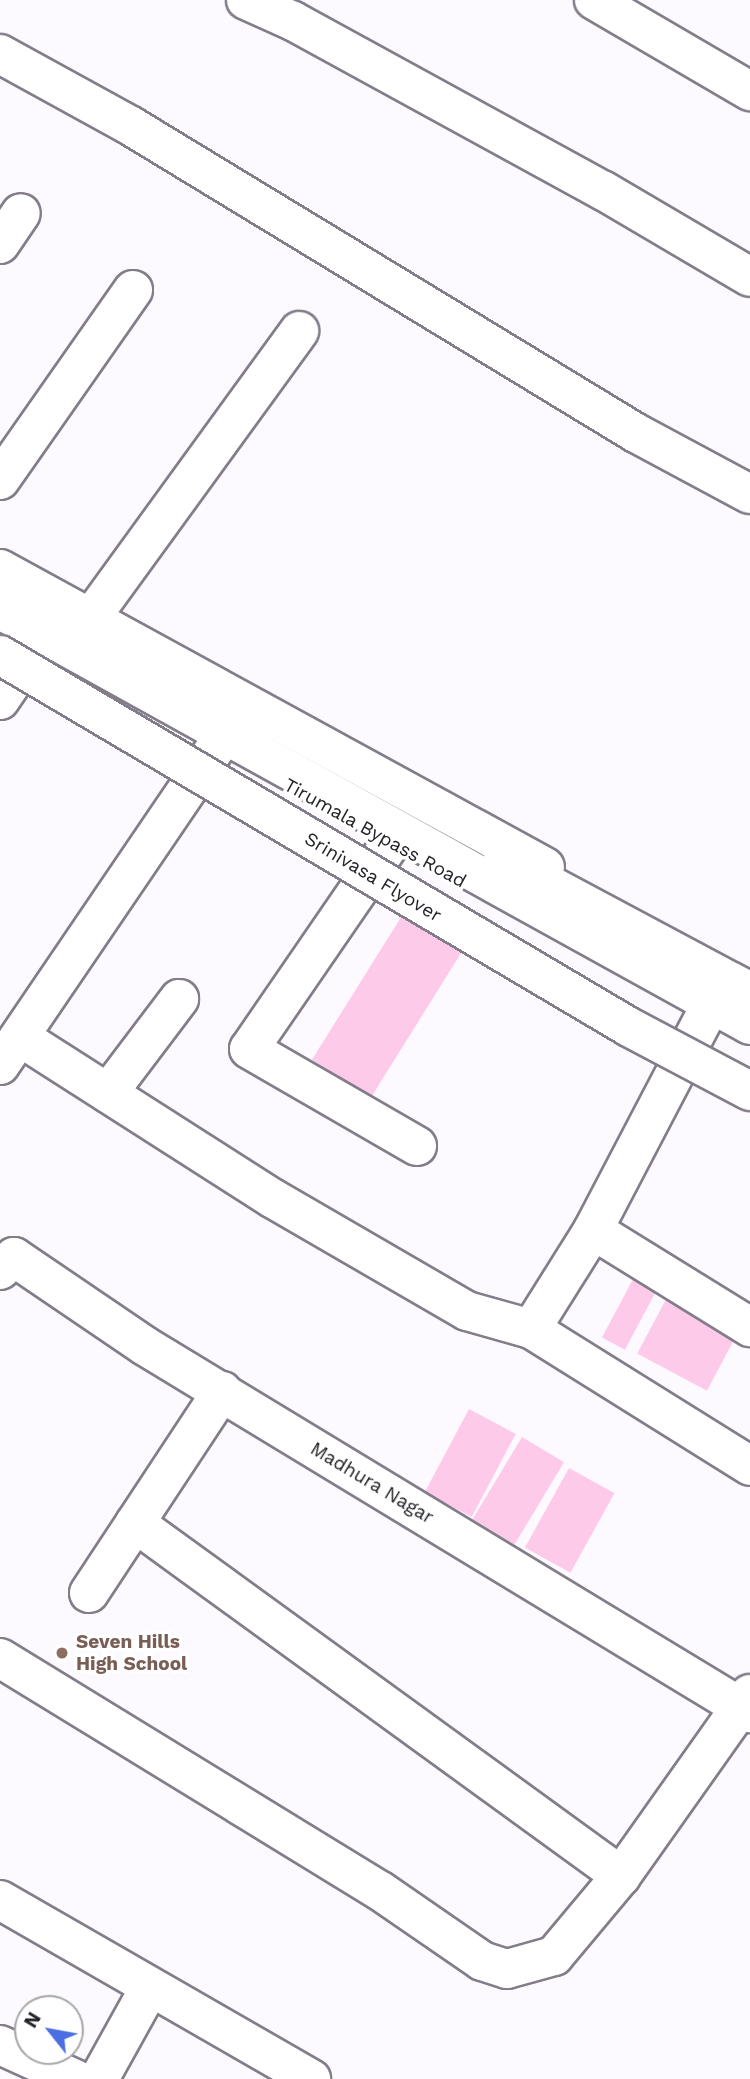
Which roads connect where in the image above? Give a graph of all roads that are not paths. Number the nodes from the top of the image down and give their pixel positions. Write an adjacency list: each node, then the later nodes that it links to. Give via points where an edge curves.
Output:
1 (246, 0): 5 (street, via 293,21 604,191)
2 (594, 0): 4 (street)
3 (0, 54): 9 (street, via 142,132 636,433)
4 (750, 91)
5 (750, 277)
6 (133, 290): 8 (street)
7 (299, 331): 13 (street)
8 (0, 480)
9 (750, 494)
10 (0, 569): 13 (street)
11 (0, 586): 20 (street)
12 (0, 610): 23 (street)
13 (90, 619): 19 (street)
14 (0, 629): 15 (street, Tirumala Bypass Road)
15 (18, 651): 16 (street); 17 (street, Tirumala Bypass Road); 26 (street, Srinivasa Flyover, bridge, via 617,1020)
16 (0, 700)
17 (217, 746): 18 (street, Tirumala Bypass Road); 25 (street)
18 (392, 841): 22 (street, Tirumala Bypass Road); 28 (street, via 250,1049)
19 (750, 976)
20 (750, 992)
21 (179, 999): 27 (street)
22 (705, 1016): 24 (street, Tirumala Bypass Road); 29 (street)
23 (750, 1025)
24 (750, 1038)
25 (10, 1051): 27 (street)
26 (750, 1091)
27 (108, 1093): 32 (street, via 272,1198 467,1311)
28 (417, 1146)
29 (593, 1230): 31 (street); 32 (street)
30 (5, 1257): 33 (street, Madhura Nagar)
31 (750, 1327)
32 (531, 1329): 34 (street)
33 (222, 1391): 35 (street); 38 (street, Madhura Nagar)
34 (750, 1466)
35 (135, 1523): 36 (street); 39 (street)
36 (89, 1593)
37 (0, 1658): 39 (street, via 379,1890 482,1961 507,1969 554,1956)
38 (747, 1705): 39 (street)
39 (621, 1876)
40 (0, 1900): 41 (street)
41 (150, 1987): 44 (street); 45 (street)
42 (0, 2045): 43 (street)
43 (55, 2075)
44 (99, 2079)
45 (310, 2079)

